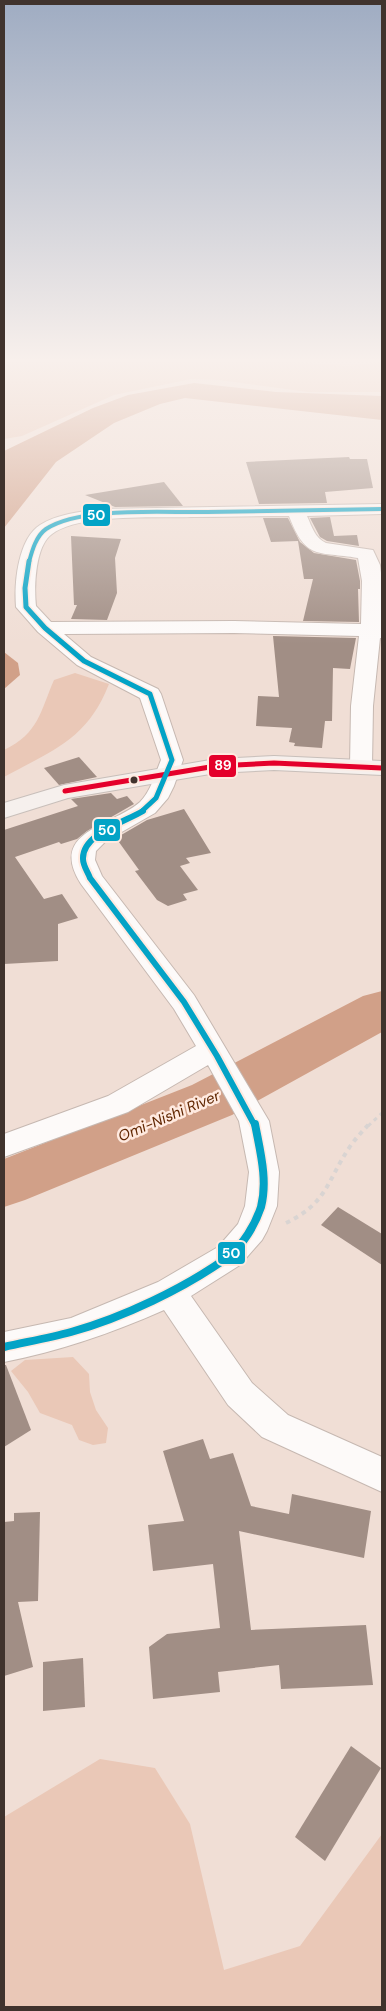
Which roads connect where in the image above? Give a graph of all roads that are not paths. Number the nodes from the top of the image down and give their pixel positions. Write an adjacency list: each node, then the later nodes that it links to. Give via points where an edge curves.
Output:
1 (382, 509): 2 (street)
2 (296, 510): 3 (street, via 106,514 60,522 44,530 26,571 26,607); 4 (street, via 313,545 326,550 366,554 373,582)
3 (45, 628): 4 (street, via 346,628); 6 (street, via 84,661 150,694 172,760)
4 (376, 631): 5 (street, via 362,698)
5 (372, 767): 6 (main road, via 274,763 216,766)
6 (166, 774): 7 (main road, via 64,792); 8 (street, via 158,795 147,808 104,831 86,845 83,859 90,878 184,1002)
7 (4, 811)
8 (215, 1053): 9 (street, via 118,1104); 10 (street, via 254,1121 264,1172 261,1206 251,1231 229,1256)
9 (4, 1146)
10 (170, 1292): 11 (street, via 71,1332); 12 (street, via 240,1394 275,1426)
11 (4, 1347)
12 (382, 1475)

